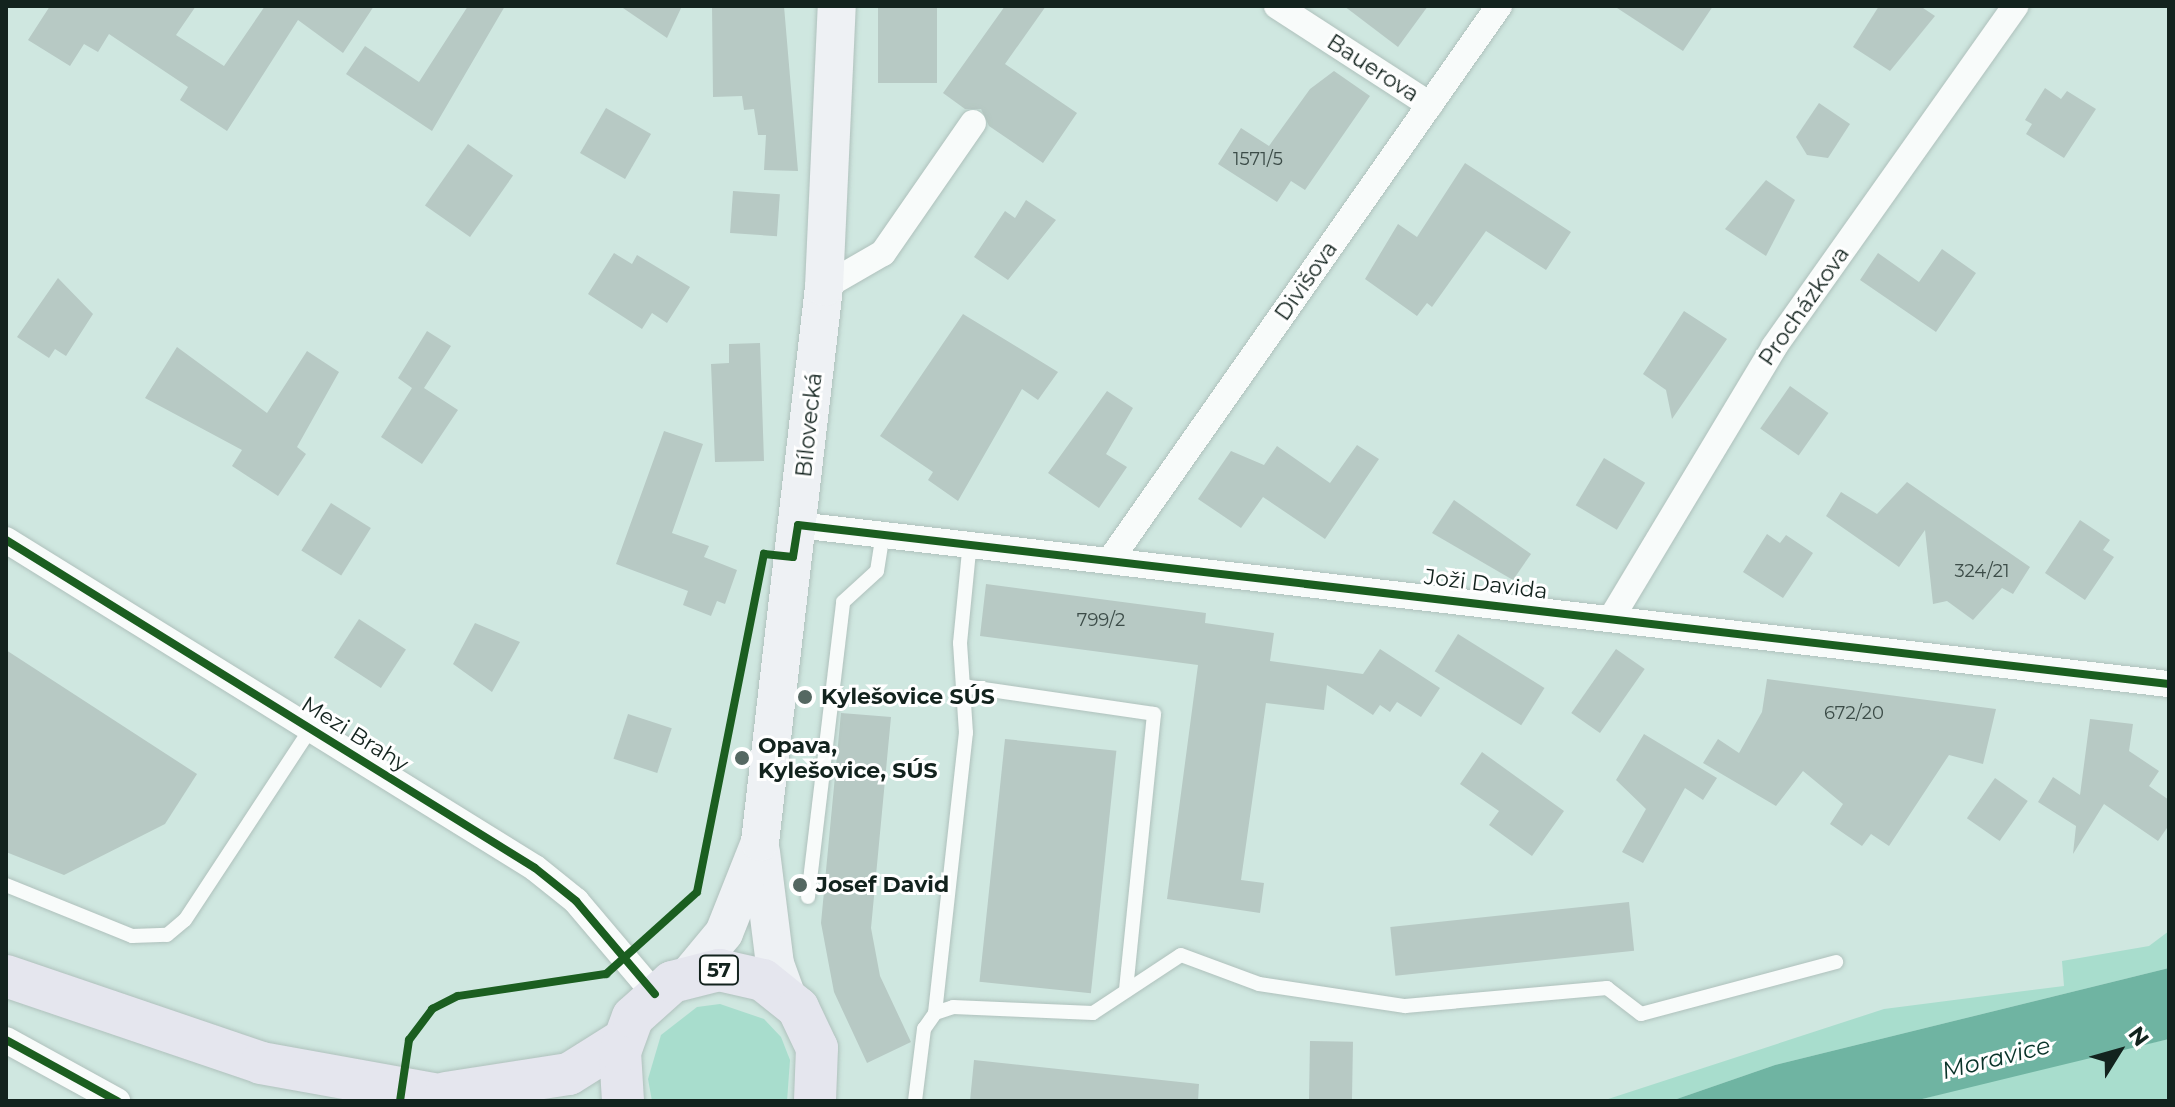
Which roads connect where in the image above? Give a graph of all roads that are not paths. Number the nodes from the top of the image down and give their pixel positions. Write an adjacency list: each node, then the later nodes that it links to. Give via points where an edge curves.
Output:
1 (837, 6): 7 (main road, Bílovecká)
2 (1277, 6): 5 (street, Bauerova)
3 (1499, 6): 5 (street, Divišova)
4 (2015, 6): 13 (street, Procházkova, via 1774,347)
5 (1430, 105): 12 (street, Divišova)
6 (973, 123): 7 (street, via 883,253)
7 (824, 287): 8 (main road, Bílovecká)
8 (798, 525): 9 (street, Joži Davida); 17 (main road, Bílovecká)
9 (883, 533): 11 (street, Joži Davida); 19 (lane, via 877,571 843,602)
10 (6, 540): 16 (street, Mezi Brahy)
11 (970, 540): 12 (street, Joži Davida); 15 (lane)
12 (1113, 556): 13 (street, Joži Davida)
13 (1612, 617): 14 (street, Joži Davida)
14 (2169, 684)
15 (963, 686): 23 (lane, via 1154,714); 25 (lane, via 966,733)
16 (311, 728): 18 (lane, via 185,920 167,935 132,936); 22 (street, Mezi Brahy, via 555,883)
17 (760, 842): 22 (main road, Bílovecká, via 724,933); 24 (main road, Bílovecká, via 775,964)
18 (6, 885)
19 (808, 897)
20 (1836, 962): 23 (lane, via 1641,1014 1607,988 1405,1006 1259,984 1181,955)
21 (6, 976): 29 (main road, via 208,1048 353,1082)
22 (673, 984): 24 (main road, Bílovecká / 57, via 749,975); 27 (main road, Bílovecká)
23 (1126, 991): 25 (lane, via 1079,1016 953,1007)
24 (787, 997): 28 (main road, Bílovecká / 57, via 806,1020)
25 (935, 1013): 33 (lane, via 924,1029)
26 (6, 1040): 30 (street)
27 (623, 1040): 29 (main road, via 569,1074); 31 (main road)
28 (817, 1082): 32 (main road, 57)
29 (459, 1097)
30 (117, 1101)
31 (623, 1101)
32 (836, 1101)
33 (915, 1101)

